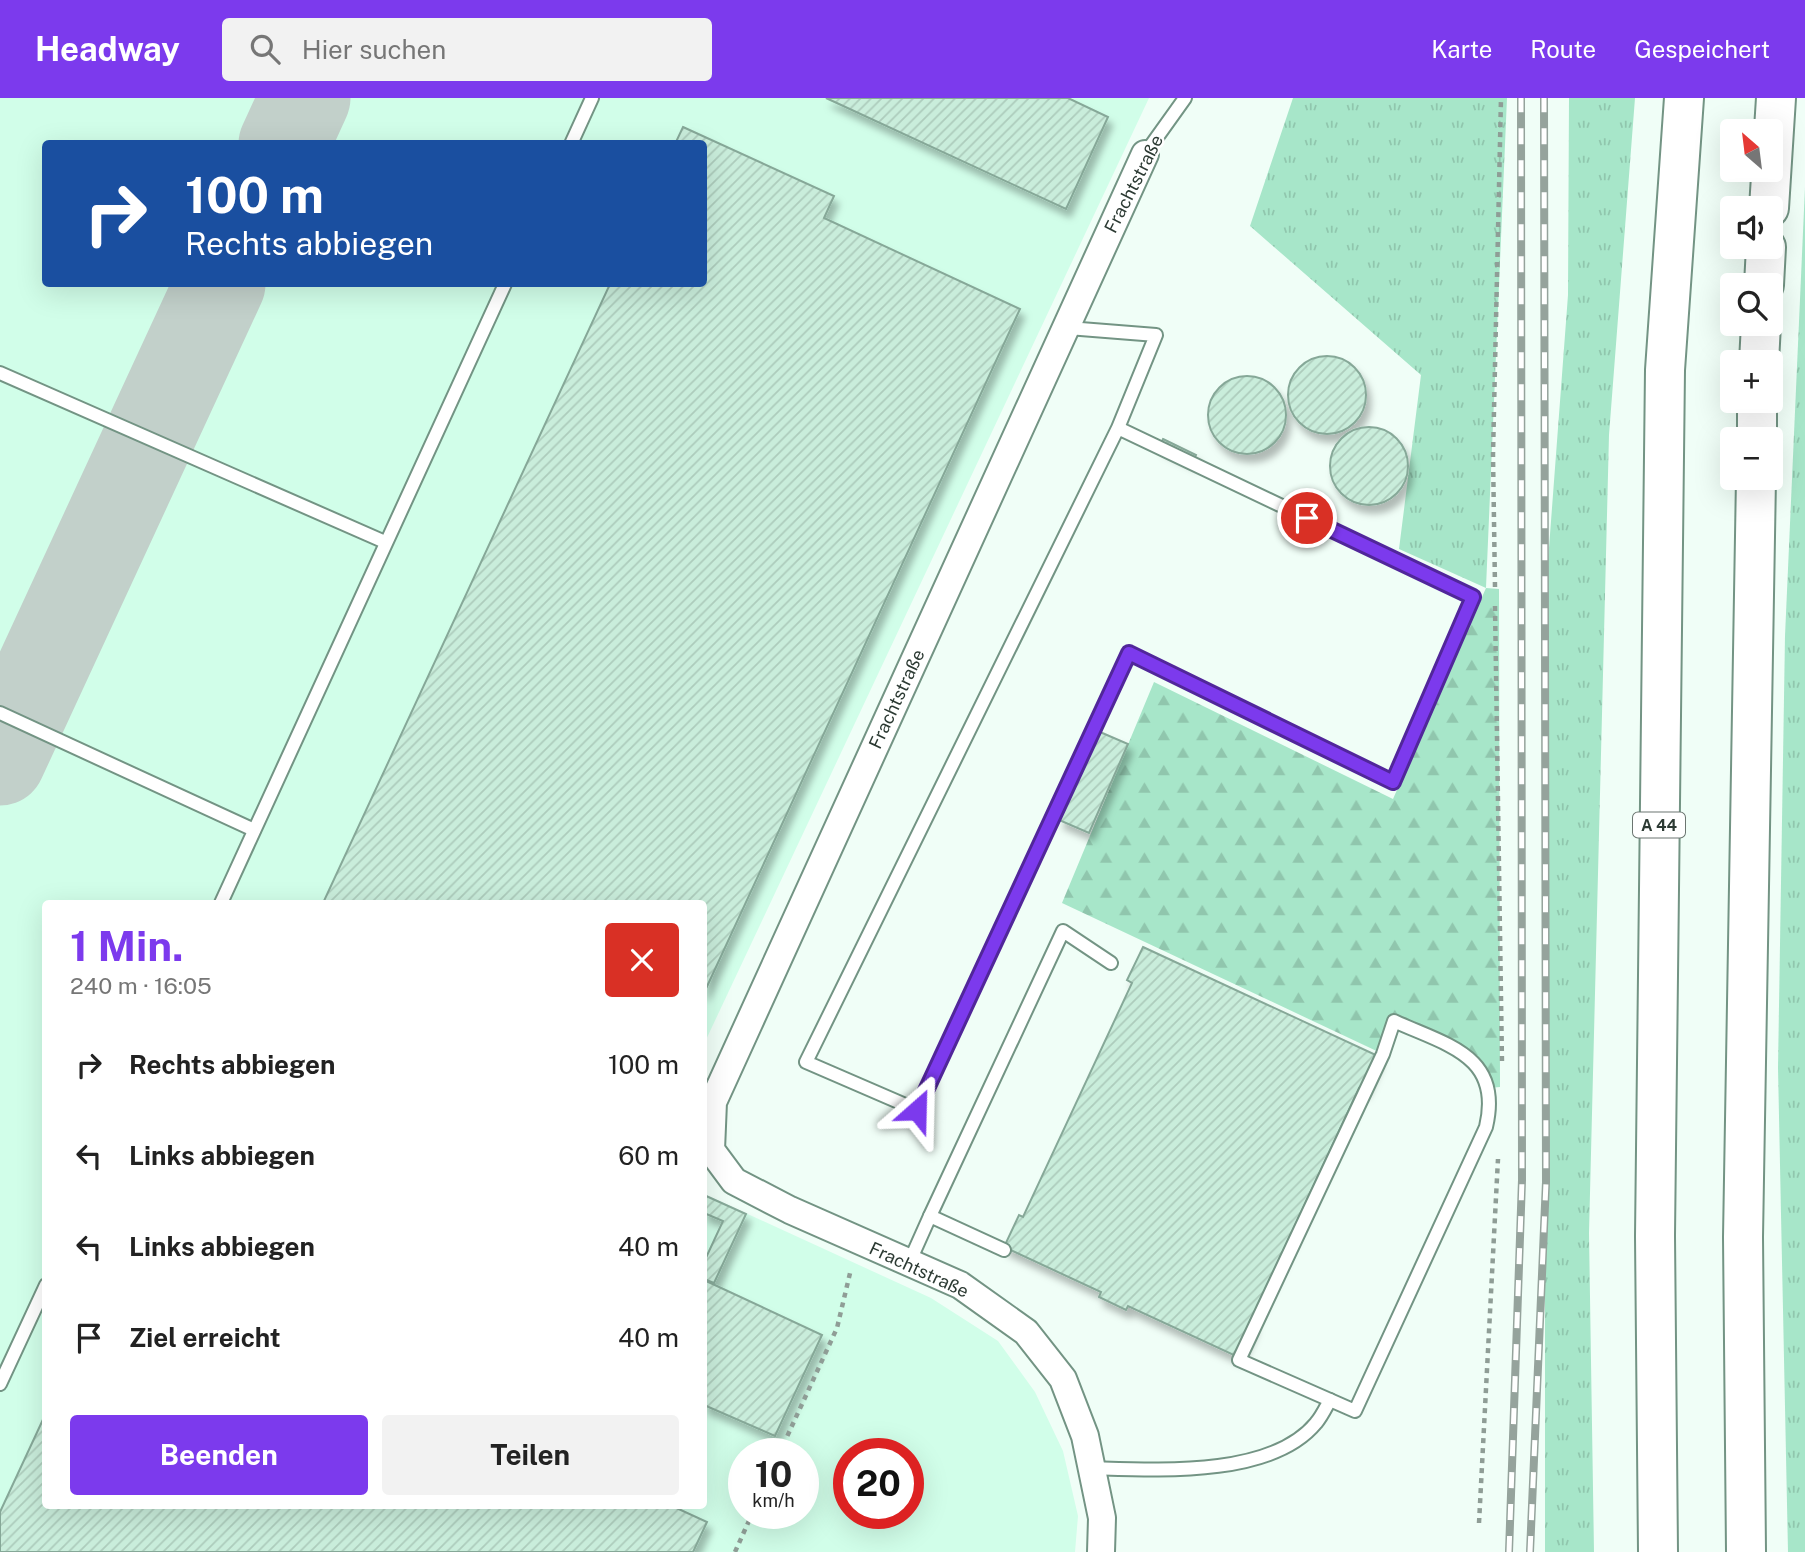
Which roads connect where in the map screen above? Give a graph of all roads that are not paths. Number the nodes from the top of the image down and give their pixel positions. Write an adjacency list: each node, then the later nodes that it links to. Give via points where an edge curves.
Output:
1 (592, 98): 5 (lane)
2 (1185, 98): 6 (lane, Frachtstraße)
3 (1684, 98): 26 (highway, A 44, via 1665,370 1655,1236)
4 (1776, 98): 7 (highway)
5 (573, 140)
6 (1145, 154): 9 (street, Frachtstraße)
7 (1770, 196)
8 (504, 287): 13 (lane)
9 (1068, 328): 11 (lane, via 1156,335); 20 (street, Frachtstraße, via 713,1102 711,1150 734,1181)
10 (0, 373): 13 (lane)
11 (1118, 428): 11 (lane, via 1473,597 1393,782 1129,653 917,1110 806,1062)
12 (1756, 490): 27 (highway, via 1743,1237)
13 (385, 542): 15 (lane)
14 (0, 713): 15 (lane)
15 (254, 830): 16 (lane)
16 (222, 900)
17 (1111, 963): 18 (lane, via 1063,931)
18 (930, 1216): 19 (lane); 20 (lane)
19 (1004, 1250)
20 (909, 1263): 24 (street, Frachtstraße, via 960,1285 1026,1332 1063,1379)
21 (42, 1294): 22 (lane)
22 (0, 1384)
23 (1330, 1400): 23 (lane, via 1355,1411 1491,1108 1489,1087 1469,1056 1394,1021 1383,1054 1239,1360); 24 (lane, via 1316,1424 1287,1445 1257,1457 1168,1470)
24 (1091, 1468): 25 (street, Frachtstraße, via 1102,1518)
25 (1101, 1552)
26 (1658, 1552)
27 (1746, 1552)

